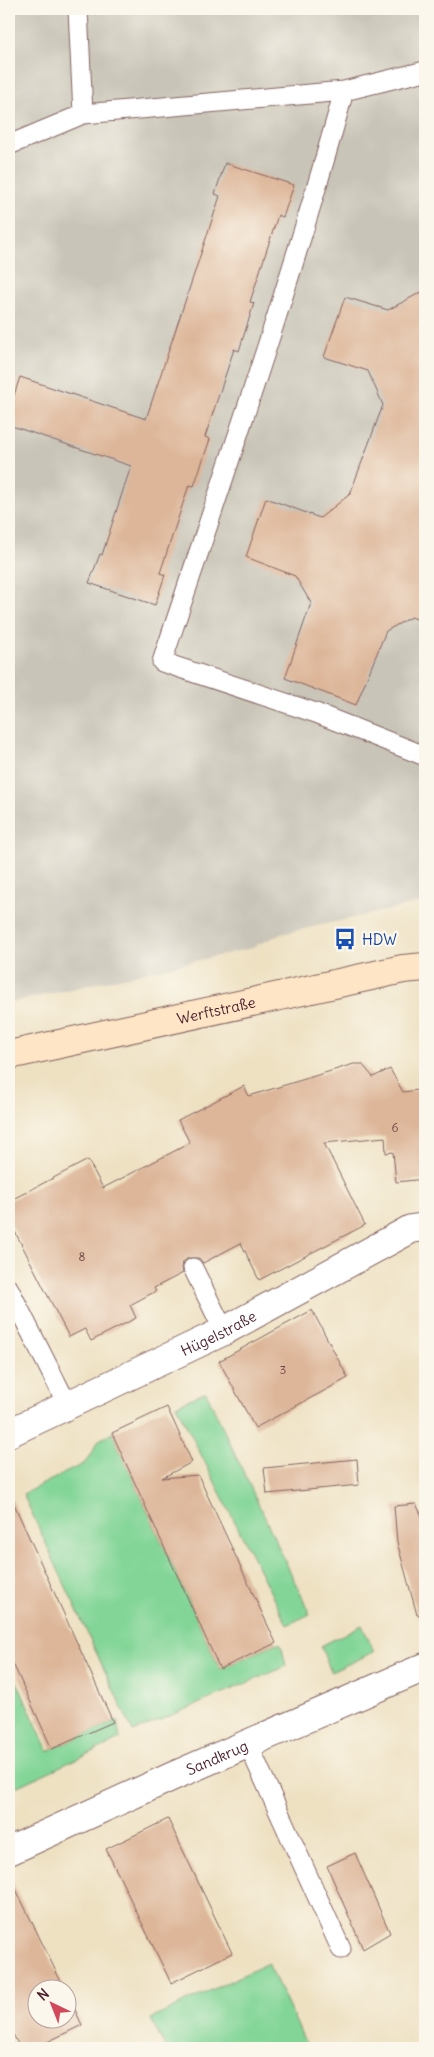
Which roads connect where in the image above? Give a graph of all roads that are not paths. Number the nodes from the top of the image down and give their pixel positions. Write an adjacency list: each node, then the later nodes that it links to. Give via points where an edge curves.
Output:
1 (78, 9): 4 (lane)
2 (425, 71): 3 (lane)
3 (344, 91): 4 (lane); 6 (lane, via 313,201 162,662 316,713)
4 (82, 114): 5 (lane)
5 (9, 145)
6 (425, 756)
7 (425, 967): 8 (main road, Werftstraße, via 403,969)
8 (9, 1055)
9 (425, 1227): 12 (street, Hügelstraße, via 411,1229)
10 (193, 1268): 12 (lane)
11 (9, 1289): 13 (lane)
12 (224, 1331): 13 (street, Hügelstraße)
13 (68, 1406): 14 (street, Hügelstraße)
14 (9, 1433)
15 (425, 1667): 16 (street, Sandkrug)
16 (248, 1744): 17 (street, Sandkrug); 18 (lane)
17 (9, 1851)
18 (341, 1949)

